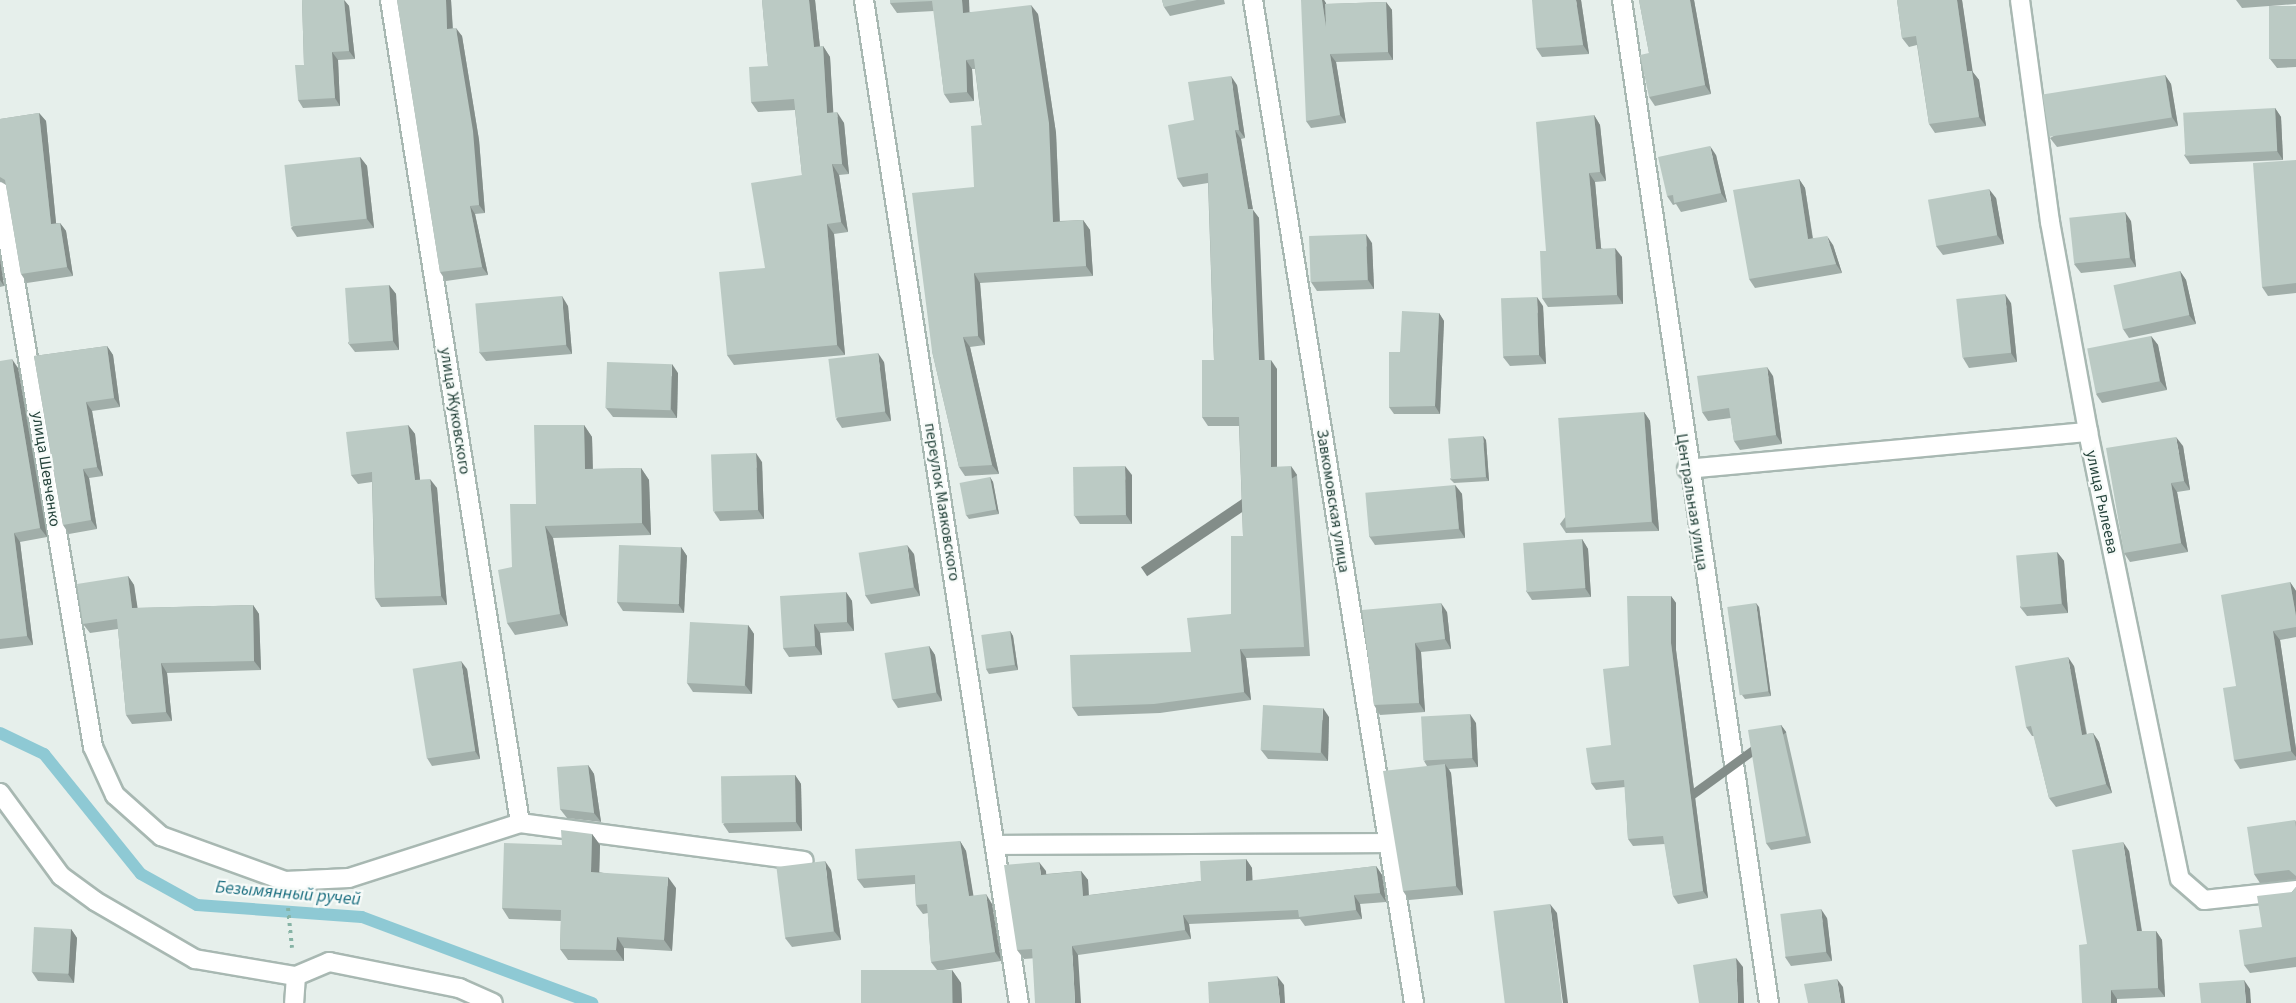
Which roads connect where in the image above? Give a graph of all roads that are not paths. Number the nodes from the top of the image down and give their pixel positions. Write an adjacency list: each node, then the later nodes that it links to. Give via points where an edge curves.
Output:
1 (390, 0): 10 (street, улица Жуковского)
2 (864, 0): 12 (street, переулок Маяковского)
3 (1252, 0): 11 (street, Завкомовская улица)
4 (1622, 0): 8 (street, Центральная улица)
5 (2020, 0): 7 (street, улица Рылеева, via 2050,222)
6 (0, 191): 10 (street, улица Шевченко, via 93,747 115,795 161,836 285,881 349,878)
7 (2088, 432): 8 (street); 14 (street, улица Рылеева, via 2181,879 2204,900)
8 (1687, 469): 20 (street, Центральная улица)
9 (0, 793): 15 (street, via 61,876 95,901 195,959)
10 (520, 823): 13 (street)
11 (1388, 843): 12 (street); 19 (street, Завкомовская улица)
12 (995, 845): 18 (street, переулок Маяковского)
13 (803, 861)
14 (2296, 890)
15 (296, 976): 16 (street); 17 (street, via 329,962 459,988)
16 (294, 1003)
17 (494, 1003)
18 (1019, 1003)
19 (1414, 1003)
20 (1769, 1003)

